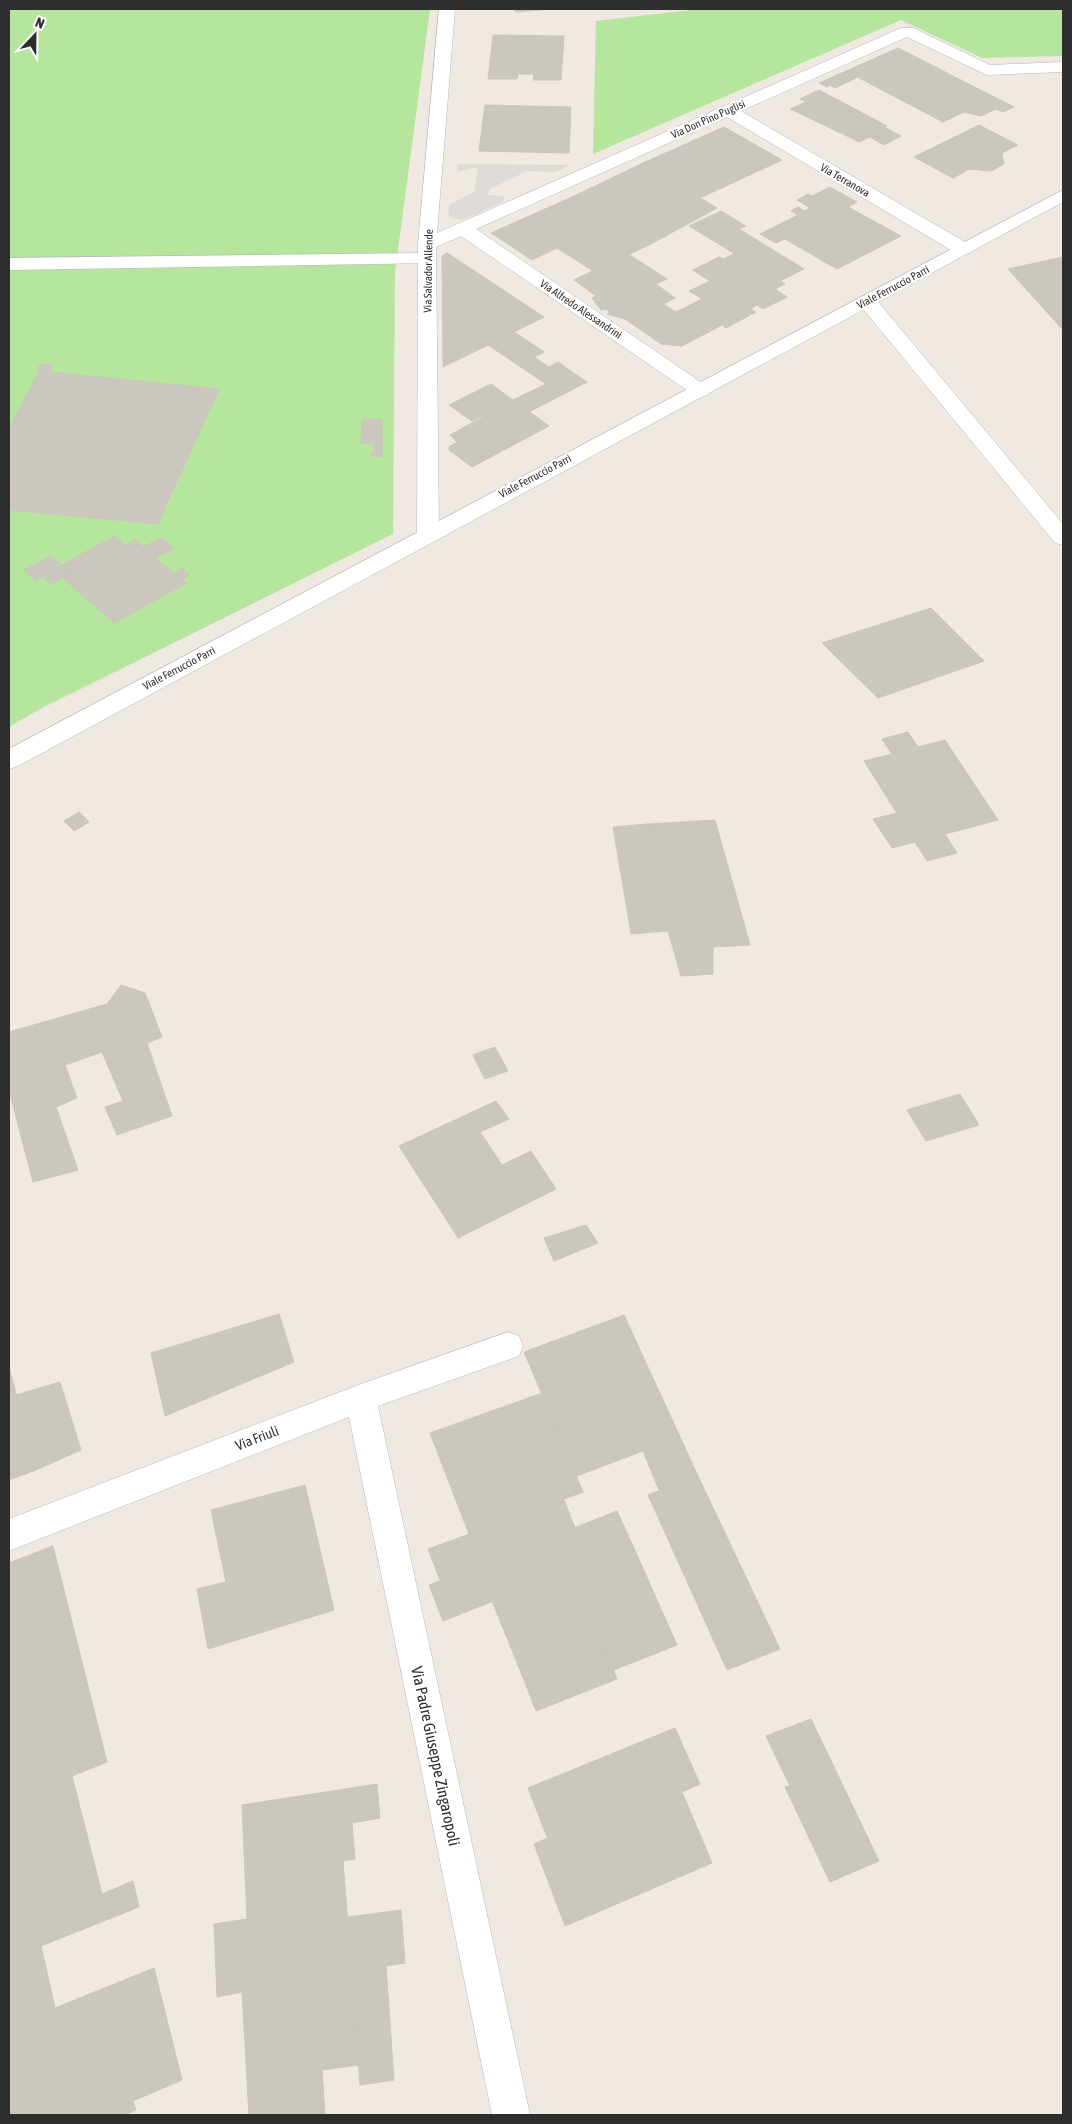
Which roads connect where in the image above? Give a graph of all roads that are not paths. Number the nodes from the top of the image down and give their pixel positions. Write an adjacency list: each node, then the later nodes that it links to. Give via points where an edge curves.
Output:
1 (447, 9): 7 (street, Via Salvador Allende)
2 (1063, 67): 3 (street, Via Don Pino Puglisi, via 987,70 907,31)
3 (727, 110): 5 (street, Via Don Pino Puglisi); 6 (street, Via Terranova)
4 (1063, 195): 6 (street, Viale Ferruccio Parri)
5 (462, 228): 7 (street, Via Don Pino Puglisi); 10 (street, Via Alfredo Alessandrini)
6 (963, 249): 9 (street, Viale Ferruccio Parri)
7 (427, 251): 8 (street); 11 (street, Via Salvador Allende)
8 (9, 264)
9 (867, 300): 10 (street, Viale Ferruccio Parri); 12 (street)
10 (701, 390): 11 (street, Viale Ferruccio Parri)
11 (428, 534): 13 (street, Viale Ferruccio Parri)
12 (1063, 538)
13 (9, 760)
14 (508, 1346): 15 (street, Via Friuli)
15 (361, 1398): 16 (street, Via Friuli); 17 (street, Via Padre Giuseppe Zingaropoli)
16 (9, 1535)
17 (511, 2115)

